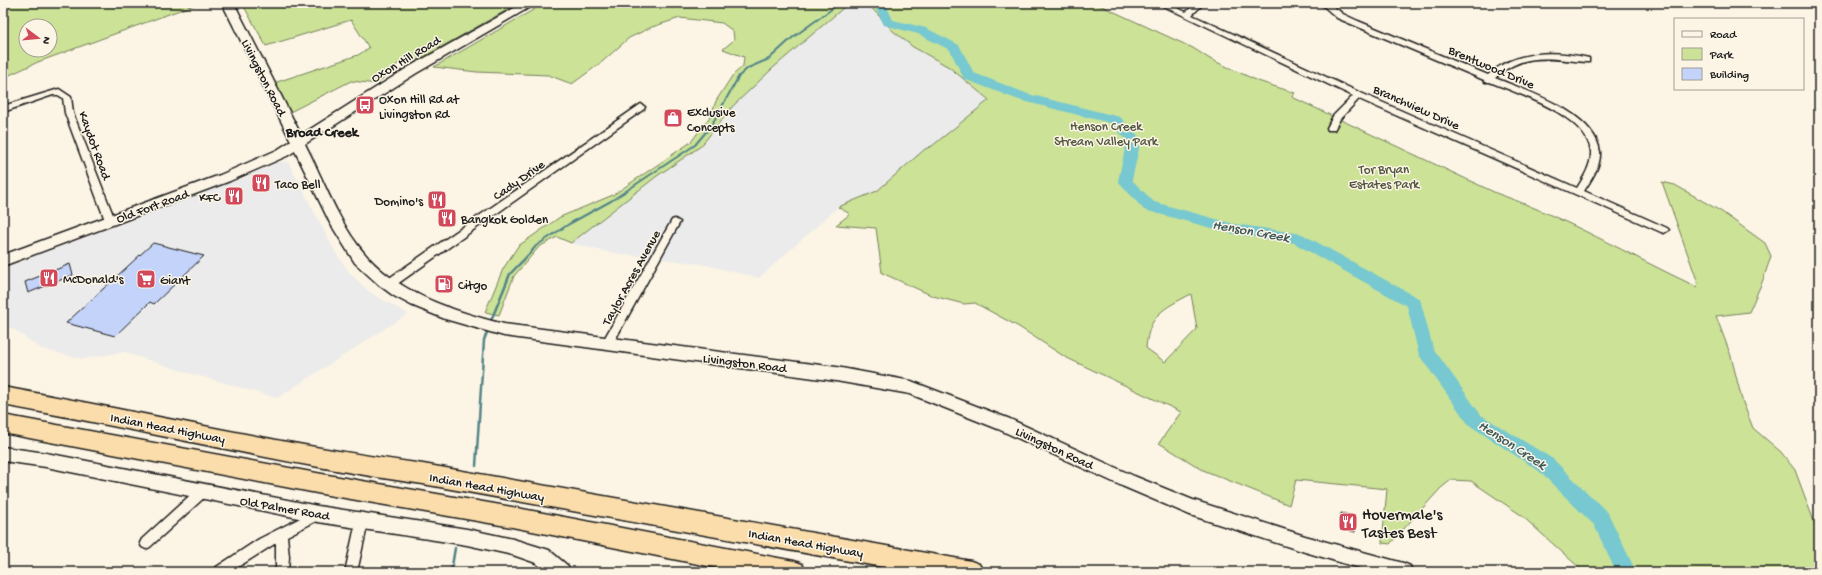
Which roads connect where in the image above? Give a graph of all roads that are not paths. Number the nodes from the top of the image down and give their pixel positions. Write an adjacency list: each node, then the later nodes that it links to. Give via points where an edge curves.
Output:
1 (228, 3): 13 (main road, Livingston Road)
2 (531, 3): 13 (main road, Oxon Hill Road, via 411,71)
3 (1161, 3): 6 (street, Branchview Drive)
4 (1200, 3): 6 (street)
5 (1324, 3): 8 (street, Brentwood Drive, via 1340,16)
6 (1187, 15): 9 (street, Branchview Drive)
7 (1586, 60): 8 (street, via 1544,57 1519,59)
8 (1488, 80): 14 (street, Brentwood Drive, via 1555,107 1583,128 1590,137 1595,155 1594,164)
9 (1358, 95): 12 (street, via 1336,118); 14 (street, Branchview Drive)
10 (641, 108): 19 (street, Cady Drive)
11 (3, 109): 15 (street, Kaydot Road, via 52,93 59,92 68,97 69,113)
12 (1331, 128)
13 (298, 144): 15 (main road, Old Fort Road, via 225,178); 19 (main road, Livingston Road, via 352,248 371,270)
14 (1580, 191): 17 (street, Branchview Drive)
15 (110, 220): 18 (main road, Old Fort Road)
16 (675, 222): 20 (street, Taylor Acres Avenue)
17 (1664, 230)
18 (3, 261)
19 (389, 284): 20 (main road, Livingston Road, via 409,298 432,309 474,323 498,329)
20 (607, 344): 35 (main road, Livingston Road, via 856,377 911,388 964,407 1190,507)
21 (3, 396): 34 (highway, Indian Head Highway, via 351,464 423,474)
22 (3, 424): 33 (highway, Indian Head Highway, via 512,517)
23 (3, 454): 24 (main road, Old Palmer Road, via 46,460)
24 (202, 492): 25 (main road, Old Palmer Road); 28 (street, via 180,515)
25 (318, 514): 26 (main road, Old Palmer Road); 27 (street)
26 (364, 521): 31 (street); 32 (main road, Old Palmer Road, via 513,547 542,556)
27 (280, 534): 29 (street); 30 (street)
28 (146, 543)
29 (219, 572)
30 (282, 572)
31 (351, 572)
32 (561, 572)
33 (794, 572)
34 (971, 572)
35 (1403, 572)

